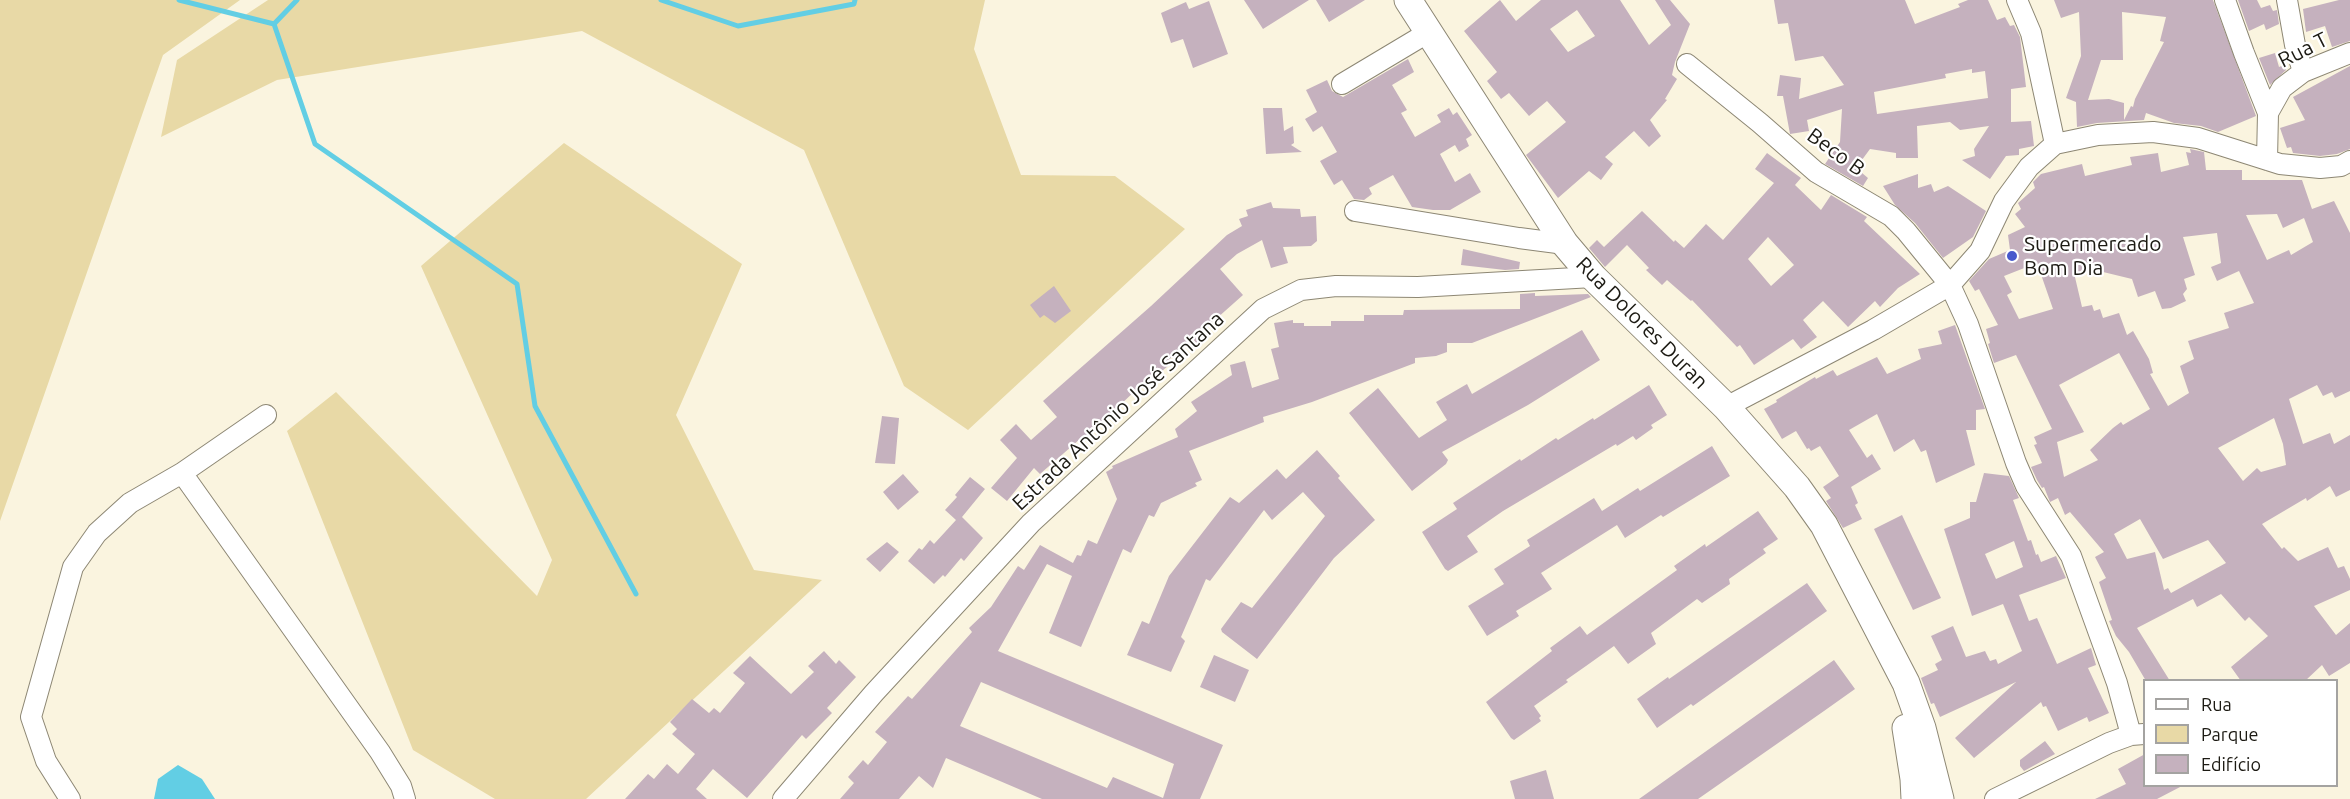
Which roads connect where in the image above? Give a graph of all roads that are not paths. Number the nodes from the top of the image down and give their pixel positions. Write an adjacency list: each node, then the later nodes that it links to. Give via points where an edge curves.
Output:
1 (1408, 0): 5 (street, Rua Dolores Duran)
2 (2017, 0): 11 (street, via 2031,33)
3 (2226, 0): 10 (street)
4 (2287, 0): 8 (street)
5 (1429, 32): 9 (street); 15 (street, Rua Dolores Duran)
6 (2350, 53): 8 (street, Rua T)
7 (1687, 64): 17 (street, Beco B, via 1816,172 1891,216)
8 (2303, 72): 10 (street, Rua T, via 2282,88)
9 (1342, 84)
10 (2268, 113): 12 (street, Rua T)
11 (2055, 144): 12 (street, via 2098,135 2153,132 2198,138); 17 (street, via 2029,167 2004,201 1980,251)
12 (2267, 160): 13 (street)
13 (2347, 170)
14 (1355, 211): 15 (street)
15 (1565, 244): 16 (street, Rua Dolores Duran)
16 (1593, 277): 18 (street, Rua Dolores Duran); 25 (street, Estrada Antônio José Santana, via 1418,287 1335,286 1301,290 1263,309 1031,523 874,693)
17 (1950, 285): 18 (street); 22 (street, Beco B, via 1968,324 2023,478 2071,556)
18 (1726, 407): 21 (street, Rua Dolores Duran, via 1797,487 1824,525)
19 (266, 415): 20 (street)
20 (182, 473): 23 (street, via 130,503 97,533 73,567 31,717 46,761); 24 (street, via 381,752)
21 (1883, 640): 26 (street, Rua Dolores Duran, via 1904,714); 27 (street, Rua Dolores Duran, via 1906,683)
22 (2138, 734): 28 (street)
23 (70, 799)
24 (405, 799)
25 (783, 799)
26 (1915, 799)
27 (1940, 799)
28 (1995, 799)

